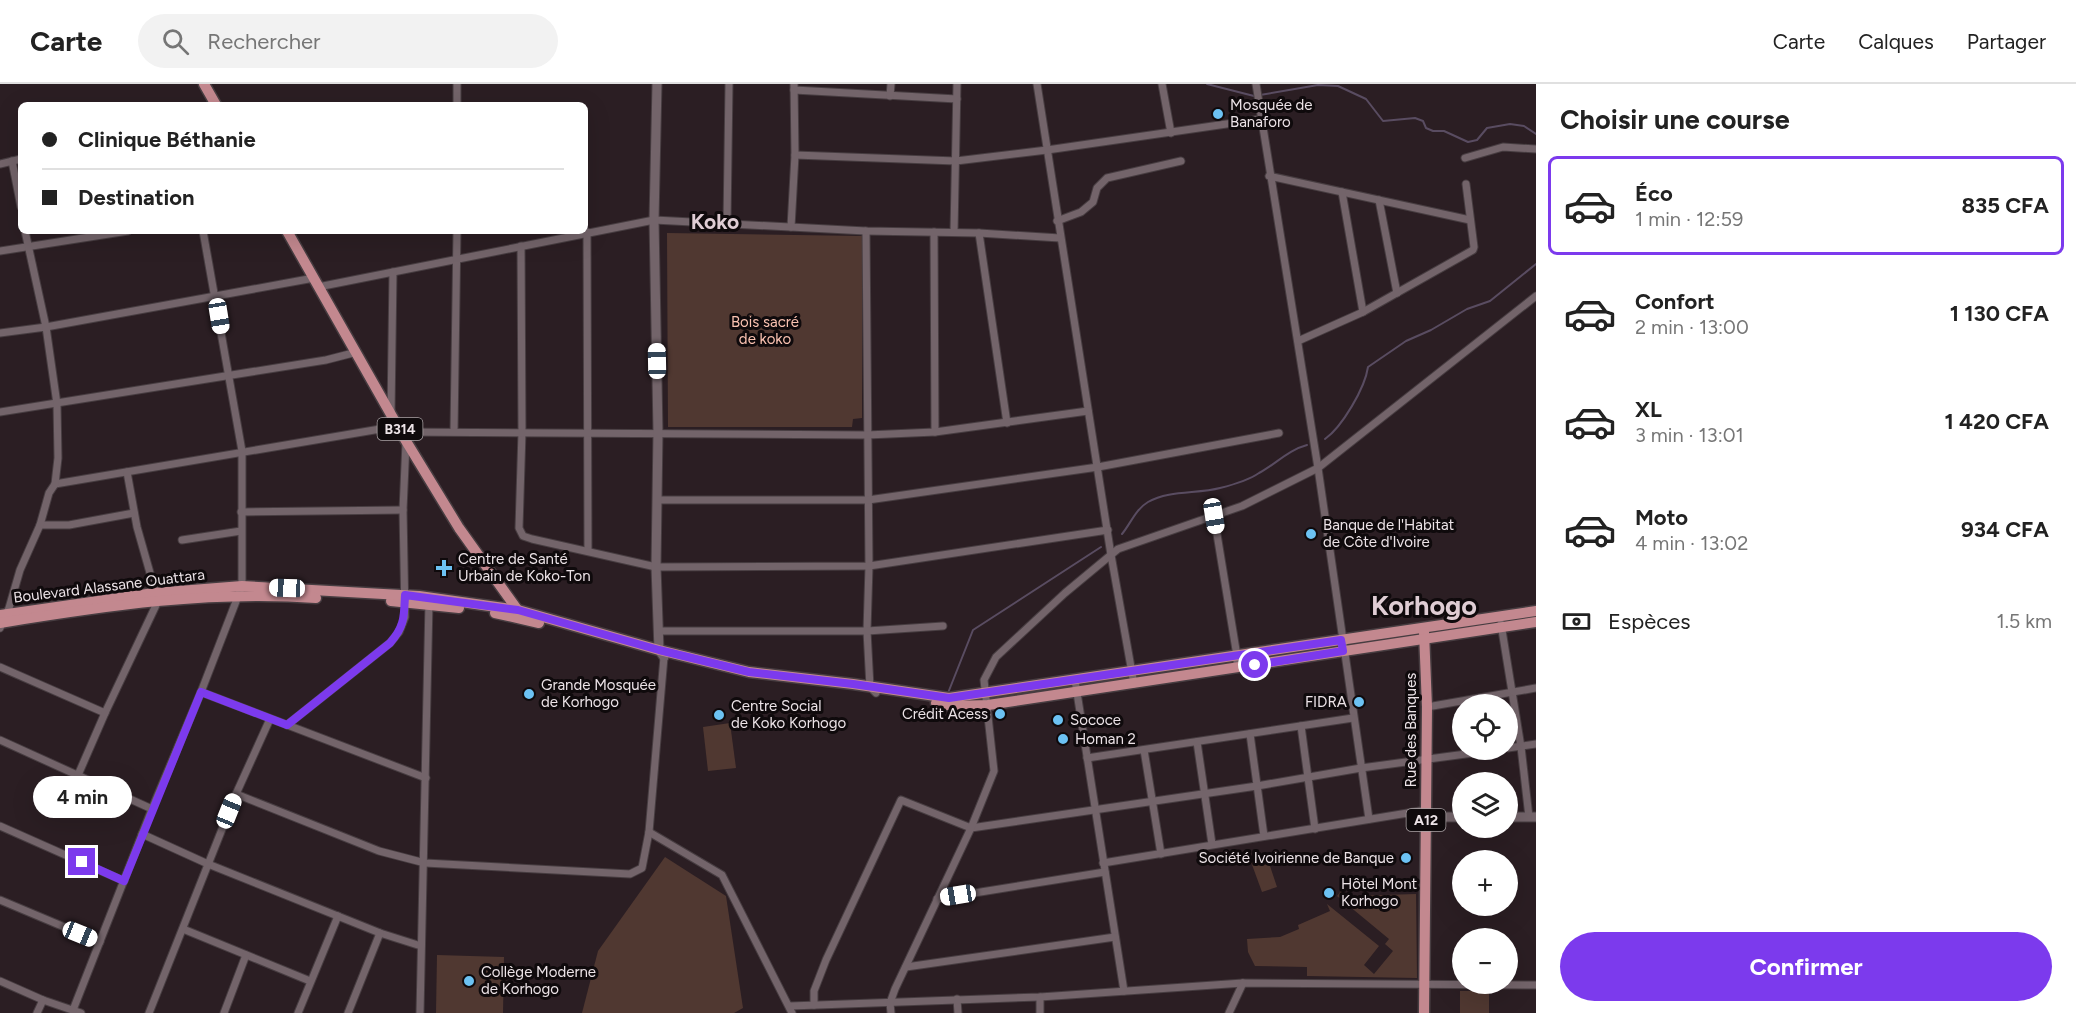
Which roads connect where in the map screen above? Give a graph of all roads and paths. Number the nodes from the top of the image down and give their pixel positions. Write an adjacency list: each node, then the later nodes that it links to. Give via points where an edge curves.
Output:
1 (204, 84): 13 (main road)
2 (457, 84): 14 (street)
3 (657, 84): 31 (street)
4 (729, 84): 34 (street)
5 (891, 84): 11 (street)
6 (957, 84): 12 (street)
7 (1037, 84): 18 (street)
8 (1162, 84): 16 (street)
9 (1256, 86): 15 (street)
10 (794, 87): 11 (street); 19 (street)
11 (890, 96): 12 (street)
12 (957, 99): 23 (street)
13 (214, 102)
14 (457, 102)
15 (1260, 119): 16 (street); 26 (street)
16 (1171, 133): 18 (street)
17 (1536, 149): 20 (street, via 1503,147)
18 (1047, 150): 23 (street); 32 (street)
19 (795, 155): 23 (street); 35 (street)
20 (1465, 158)
21 (18, 160): 22 (street)
22 (12, 161): 25 (street); 28 (street)
23 (956, 161): 39 (street)
24 (1181, 161): 32 (street, via 1107,178 1082,212)
25 (0, 164)
26 (1269, 176): 29 (street); 61 (street)
27 (1466, 184): 33 (street)
28 (18, 192)
29 (1342, 192): 30 (street); 58 (street)
30 (1380, 200): 33 (street); 55 (street)
31 (654, 219): 34 (street); 37 (street); 72 (street)
32 (1057, 220): 48 (street)
33 (1470, 220): 55 (street, via 1473,250)
34 (727, 223): 35 (street)
35 (791, 227): 36 (street)
36 (866, 231): 38 (street); 76 (street)
37 (588, 232)
38 (934, 232): 39 (street); 73 (street)
39 (954, 232): 40 (street)
40 (979, 233): 48 (street); 68 (street)
41 (26, 234): 49 (street)
42 (108, 234): 49 (street)
43 (204, 234): 56 (street)
44 (289, 234): 54 (main road, B314)
45 (457, 234): 52 (street)
46 (578, 234): 50 (street)
47 (587, 234): 71 (street)
48 (1060, 238): 65 (street)
49 (28, 246): 51 (street); 59 (street)
50 (521, 246): 52 (street); 70 (street)
51 (0, 251)
52 (458, 259): 53 (street); 69 (street)
53 (393, 272): 54 (street); 67 (street)
54 (316, 283): 56 (street); 62 (main road, B314)
55 (1397, 293): 58 (street)
56 (216, 296): 59 (street); 63 (street)
57 (1536, 296): 79 (street)
58 (1363, 312): 61 (street)
59 (46, 327): 60 (street); 64 (street)
60 (0, 333)
61 (1298, 341): 79 (street)
62 (357, 352): 63 (street); 67 (main road, B314)
63 (229, 376): 64 (street); 77 (street)
64 (57, 404): 66 (street); 81 (street)
65 (1088, 411): 68 (street); 78 (street)
66 (0, 412)
67 (391, 415): 74 (main road, B314)
68 (1007, 423): 73 (street)
69 (454, 431): 70 (street); 74 (street)
70 (522, 432): 71 (street); 92 (street, via 519,528 523,536)
71 (586, 432): 72 (street); 92 (street)
72 (658, 432): 76 (street); 82 (street)
73 (935, 432): 76 (street)
74 (402, 433): 77 (street); 84 (street); 101 (main road, B314, via 459,528)
75 (1279, 434): 78 (street)
76 (867, 435): 83 (street)
77 (242, 451): 80 (street); 85 (street)
78 (1098, 467): 83 (street); 89 (street)
79 (1318, 468): 87 (street); 109 (street)
80 (126, 472): 81 (street); 86 (street)
81 (55, 484): 88 (street)
82 (657, 500): 83 (street); 95 (street)
83 (868, 500): 94 (street)
84 (403, 510): 85 (street); 98 (street)
85 (241, 512): 90 (street)
86 (134, 513): 88 (street, via 69,525); 97 (street)
87 (1214, 516): 93 (street, via 1146,537); 111 (street)
88 (40, 525): 102 (street)
89 (1108, 530): 93 (street); 94 (street)
90 (241, 531): 91 (street); 96 (street)
91 (182, 540)
92 (588, 551): 95 (street)
93 (1111, 555): 114 (street); 121 (street, via 996,657 984,680)
94 (869, 566): 95 (street); 107 (street)
95 (656, 567): 106 (street)
96 (241, 591): 97 (main road, Boulevard Alassane Ouattara); 98 (main road, Boulevard Alassane Ouattara); 119 (street)
97 (156, 597): 102 (main road, Boulevard Alassane Ouattara); 126 (street)
98 (405, 598): 99 (main road, Boulevard Alassane Ouattara); 129 (street, via 405,617 390,643)
99 (429, 601): 101 (main road, Boulevard Alassane Ouattara); 144 (street)
100 (1536, 611): 103 (main road, Boulevard Alassane Ouattara)
101 (521, 615): 110 (main road, Boulevard Alassane Ouattara)
102 (2, 621)
103 (1500, 622): 104 (main road, Boulevard Alassane Ouattara); 108 (main road, Boulevard Alassane Ouattara); 120 (street)
104 (1536, 622)
105 (943, 626): 107 (street)
106 (658, 631): 107 (street); 110 (street)
107 (867, 631): 118 (street)
108 (1424, 633): 109 (main road, Boulevard Alassane Ouattara); 125 (main road, Rue des Banques / A12)
109 (1342, 646): 111 (main road, Boulevard Alassane Ouattara); 113 (main road, Boulevard Alassane Ouattara); 127 (street)
110 (661, 653): 118 (main road, Boulevard Alassane Ouattara, via 749,672); 158 (street)
111 (1237, 656): 113 (street); 114 (main road, Boulevard Alassane Ouattara)
112 (0, 667): 126 (street)
113 (1237, 668): 116 (main road, Boulevard Alassane Ouattara)
114 (1132, 671): 115 (main road, Boulevard Alassane Ouattara); 116 (street)
115 (1075, 680): 121 (main road, Boulevard Alassane Ouattara); 122 (street)
116 (1134, 684): 122 (main road, Boulevard Alassane Ouattara)
117 (1536, 688): 120 (street)
118 (873, 690): 123 (main road, Boulevard Alassane Ouattara)
119 (201, 692): 128 (street); 150 (street)
120 (1512, 692): 125 (street); 136 (street)
121 (986, 693): 123 (main road, Boulevard Alassane Ouattara); 124 (street)
122 (1077, 693): 124 (main road, Boulevard Alassane Ouattara); 139 (street)
123 (941, 701): 124 (main road, Boulevard Alassane Ouattara, via 954,706)
124 (988, 705): 156 (street, via 994,771)
125 (1427, 706): 140 (main road, Rue des Banques / A12)
126 (105, 713): 142 (street)
127 (1353, 718): 130 (street); 141 (street)
128 (270, 719): 129 (street); 146 (street)
129 (287, 725): 144 (street)
130 (1301, 726): 131 (street); 143 (street)
131 (1250, 734): 133 (street); 145 (street)
132 (0, 740): 142 (street)
133 (1197, 742): 137 (street); 147 (street)
134 (1536, 744): 136 (street)
135 (1518, 747): 136 (street)
136 (1521, 747): 153 (street)
137 (1144, 750): 139 (street); 148 (street)
138 (1452, 756): 140 (street)
139 (1087, 758): 149 (street)
140 (1426, 760): 141 (street); 151 (main road, Rue des Banques / A12)
141 (1361, 768): 143 (street); 154 (street)
142 (78, 775): 150 (street)
143 (1309, 777): 145 (street); 157 (street)
144 (426, 778): 163 (street)
145 (1257, 786): 147 (street); 160 (street)
146 (236, 794): 163 (street, via 379,851); 165 (street)
147 (1205, 794): 148 (street); 161 (street)
148 (1151, 801): 149 (street); 162 (street)
149 (1095, 808): 156 (street); 164 (street)
150 (152, 809): 159 (street)
151 (1426, 814): 152 (street); 154 (street); 181 (main road, Rue des Banques / A12)
152 (1452, 816)
153 (1532, 817)
154 (1369, 819): 157 (street)
155 (0, 826): 167 (street)
156 (972, 828): 168 (street); 188 (street, via 901,800 826,960 814,991)
157 (1315, 828): 160 (street)
158 (649, 832): 163 (street, via 642,868 630,874); 189 (street, via 722,875)
159 (142, 834): 165 (street); 167 (street)
160 (1264, 836): 161 (street)
161 (1212, 844): 162 (street)
162 (1161, 854): 164 (street)
163 (425, 863): 175 (street)
164 (1104, 863): 166 (street)
165 (208, 864): 170 (street); 171 (street)
166 (1105, 872): 168 (street); 173 (street)
167 (124, 881): 174 (street)
168 (937, 899): 177 (street)
169 (0, 900): 174 (street)
170 (338, 916): 172 (street); 179 (street)
171 (183, 929): 176 (street); 193 (street)
172 (380, 933): 175 (street); 196 (street)
173 (1115, 937): 177 (street); 183 (street)
174 (100, 942): 190 (street)
175 (421, 946): 197 (street)
176 (246, 955): 179 (street); 194 (street)
177 (906, 967): 187 (street)
178 (0, 981): 186 (street)
179 (310, 981): 195 (street)
180 (1243, 983): 181 (street); 183 (street); 201 (street)
181 (1424, 986): 182 (street); 202 (main road, Rue des Banques / A12)
182 (1536, 986)
183 (1124, 991): 184 (street)
184 (1040, 996): 185 (street); 200 (street)
185 (957, 999): 187 (street); 199 (street)
186 (43, 1000): 190 (street); 191 (street)
187 (890, 1003): 188 (street); 198 (street)
188 (814, 1005): 189 (street)
189 (791, 1009)
190 (73, 1010): 192 (street)
191 (37, 1013)
192 (81, 1013)
193 (148, 1013)
194 (224, 1013)
195 (298, 1013)
196 (348, 1013)
197 (420, 1013)
198 (891, 1013)
199 (958, 1013)
200 (1040, 1013)
201 (1229, 1013)
202 (1424, 1013)

